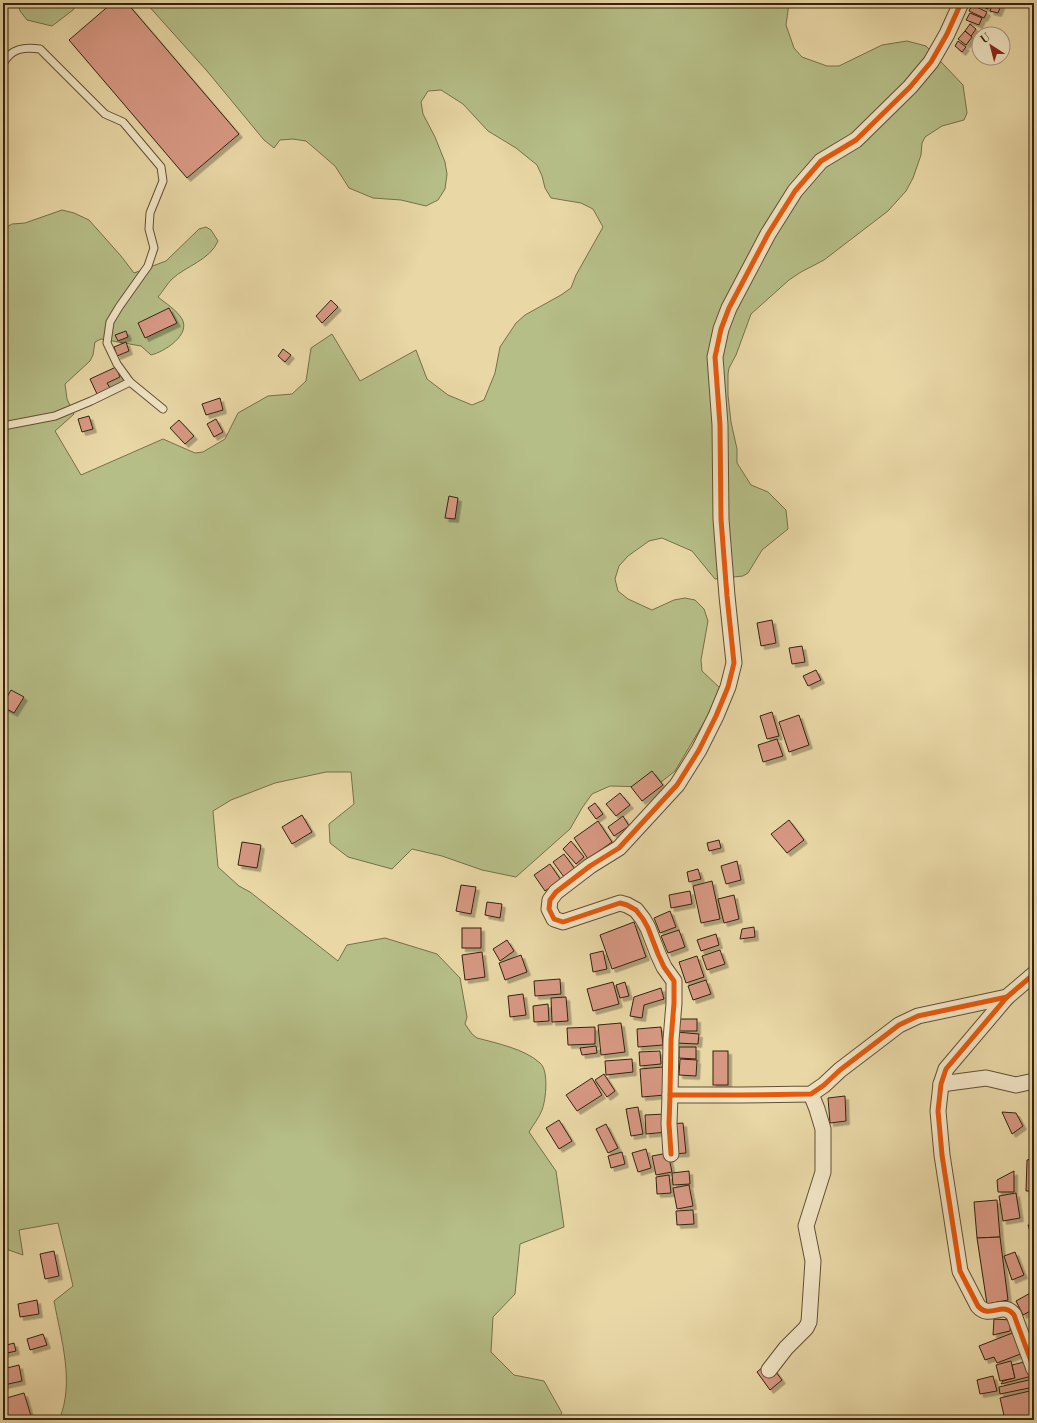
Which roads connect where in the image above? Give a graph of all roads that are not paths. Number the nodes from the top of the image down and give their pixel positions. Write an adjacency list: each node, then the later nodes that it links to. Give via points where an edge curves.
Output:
1 (961, 3): 10 (street, via 931,62 910,87 856,140 821,161 795,191 768,234 729,308 715,357 720,425 721,519 734,663 728,688 699,750 677,785 618,848 556,892 550,900 549,909 554,919 563,922 620,903 636,910 648,928 664,968 674,981)
2 (3, 64): 3 (lane, via 12,52 27,48 40,49 105,114 123,122 161,167 163,181 150,213 149,229 154,248 148,266 110,322 107,343 117,364)
3 (130, 382): 4 (lane); 5 (lane, via 91,402 55,416)
4 (163, 409)
5 (3, 426)
6 (1034, 974): 7 (street)
7 (1007, 997): 9 (street, via 946,1069); 11 (street, via 918,1016 899,1025)
8 (1034, 1081): 9 (street, via 1016,1085 986,1078)
9 (941, 1084): 13 (street, via 938,1111 940,1133 960,1271 981,1311 1011,1311)
10 (670, 1094): 11 (street); 12 (street)
11 (811, 1094): 14 (street, via 823,1129 824,1172 806,1226 813,1261 809,1322)
12 (671, 1154)
13 (1034, 1369)
14 (769, 1370)

